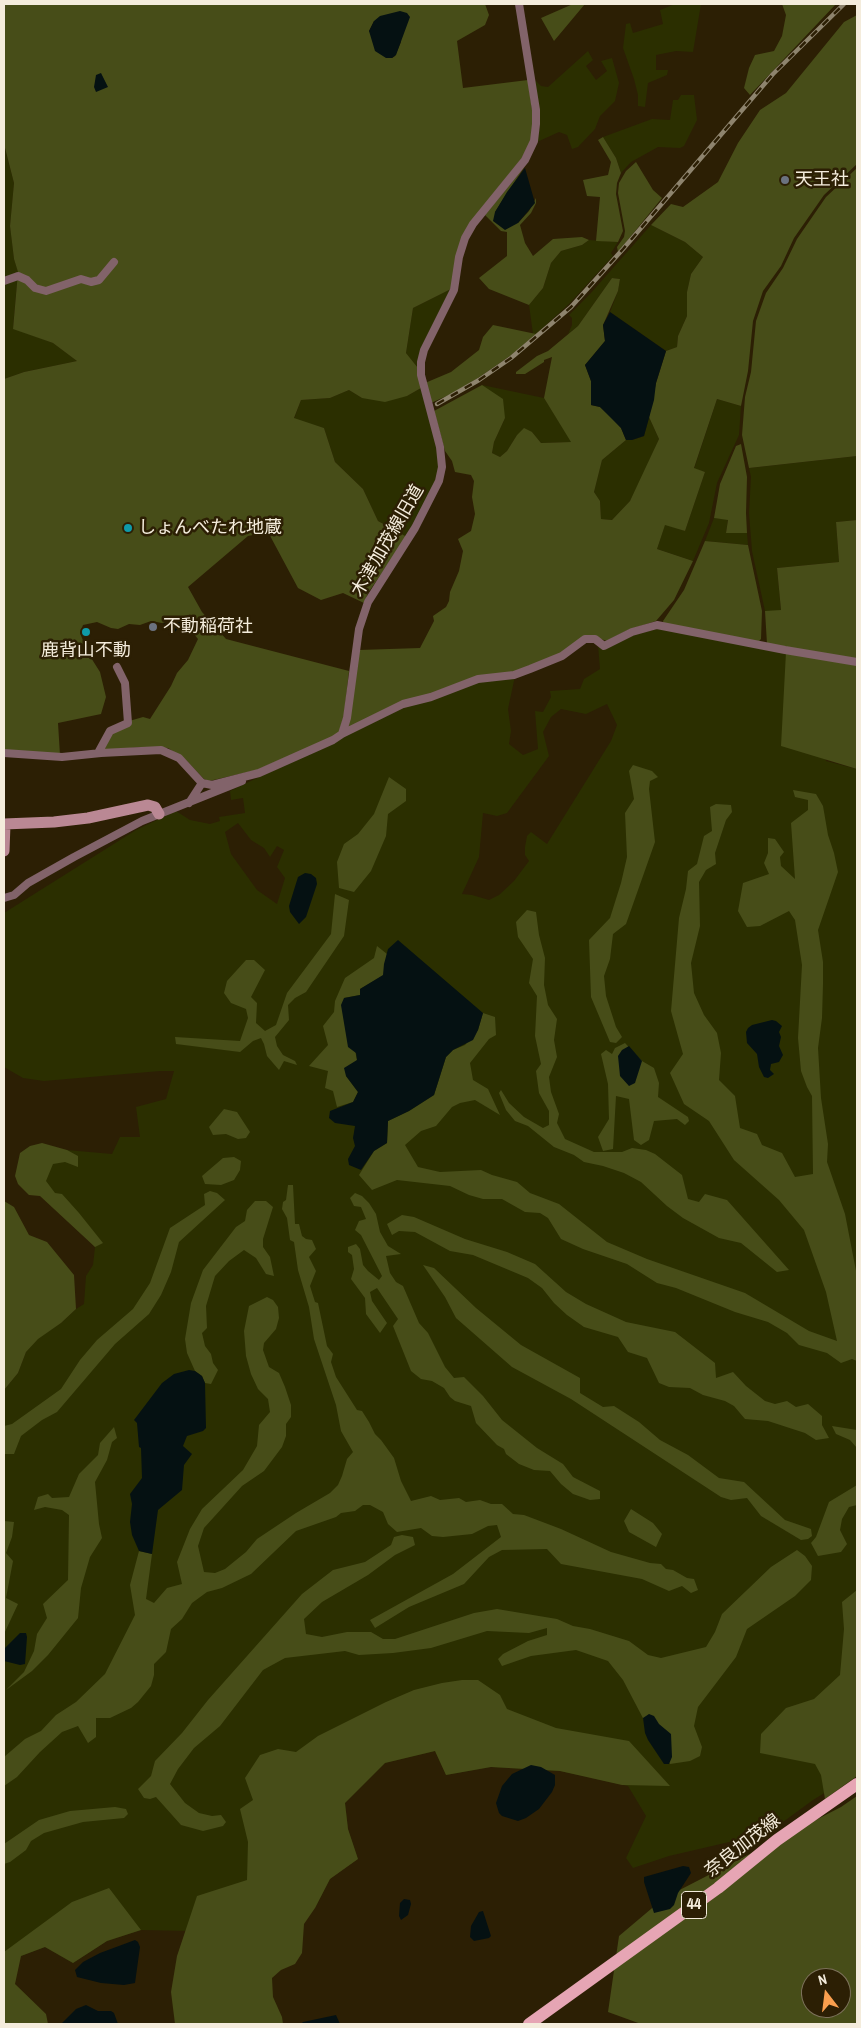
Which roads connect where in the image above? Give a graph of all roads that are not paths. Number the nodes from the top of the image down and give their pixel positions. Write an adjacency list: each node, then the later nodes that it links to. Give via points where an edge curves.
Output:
1 (519, 4): 6 (street, 木津加茂線旧道, via 536,110 534,141 524,160 465,238 454,290 424,350 421,374 442,467 435,492 411,536 368,602 359,629)
2 (114, 262): 3 (street, via 99,280 81,280 46,291 35,288 18,276)
3 (4, 281)
4 (857, 662): 6 (street, via 657,625 632,632 604,646 595,639 585,639 562,656 530,669 514,675 478,679 403,704)
5 (117, 667): 8 (street, via 125,683 128,723 110,731)
6 (342, 734): 9 (street)
7 (4, 753): 8 (street, via 62,757)
8 (98, 753): 10 (street, via 168,752 183,762)
9 (260, 773): 10 (street, via 217,784); 11 (street)
10 (202, 783): 11 (street)
11 (189, 803): 12 (street)
12 (159, 814): 13 (street, via 155,807 148,805 88,818); 15 (street, via 74,857)
13 (4, 824): 14 (street)
14 (4, 850)
15 (4, 898)
16 (857, 1784): 17 (main road, 奈良加茂線 / 44)
17 (529, 2024)

